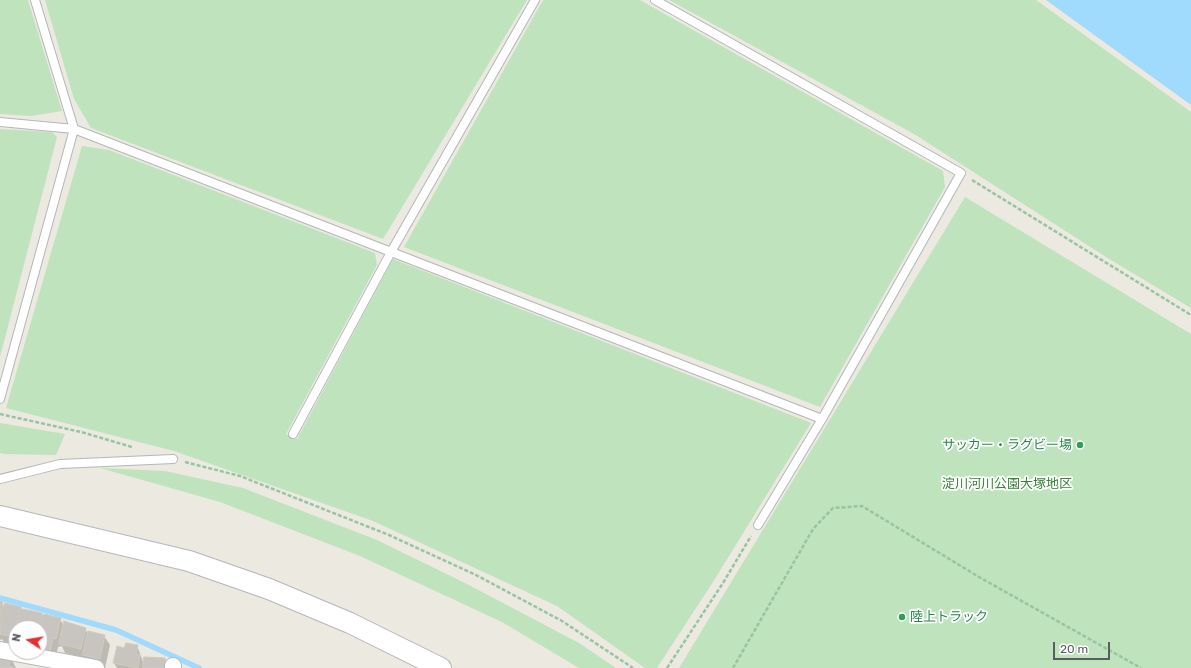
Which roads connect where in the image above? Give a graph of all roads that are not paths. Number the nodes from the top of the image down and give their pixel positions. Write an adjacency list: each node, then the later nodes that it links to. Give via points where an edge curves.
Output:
1 (35, 0): 5 (lane)
2 (535, 0): 6 (lane)
3 (655, 0): 8 (lane, via 961,173)
4 (0, 122): 5 (lane)
5 (74, 129): 6 (lane); 7 (lane)
6 (391, 252): 8 (lane); 9 (lane)
7 (0, 399)
8 (822, 419): 13 (lane)
9 (293, 434)
10 (173, 458): 11 (lane, via 60,464)
11 (0, 479)
12 (0, 516): 16 (street, via 189,561 269,589 350,623)
13 (758, 525)
14 (0, 650): 15 (street)
15 (96, 668)
16 (441, 668)

